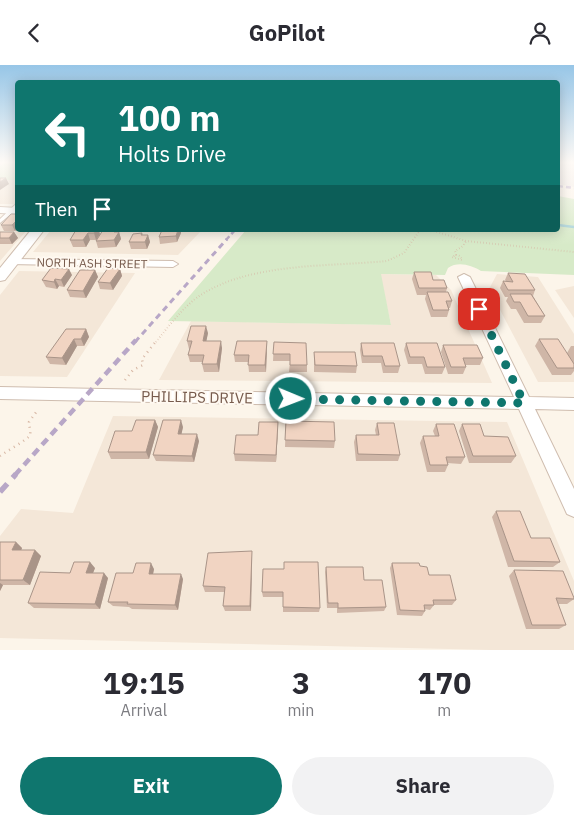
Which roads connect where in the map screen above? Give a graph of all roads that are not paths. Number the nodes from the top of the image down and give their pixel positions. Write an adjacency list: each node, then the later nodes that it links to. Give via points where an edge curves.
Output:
1 (15, 209): 2 (street); 3 (lane)
2 (0, 210)
3 (0, 222)
4 (36, 232): 5 (street)
5 (12, 262): 6 (street, NORTH ASH STREET); 8 (street)
6 (173, 264)
7 (461, 267): 10 (street)
8 (0, 277)
9 (0, 393): 10 (street, PHILLIPS DRIVE)
10 (524, 403): 11 (street, PHILLIPS DRIVE); 12 (street)
11 (574, 404)
12 (574, 508)

